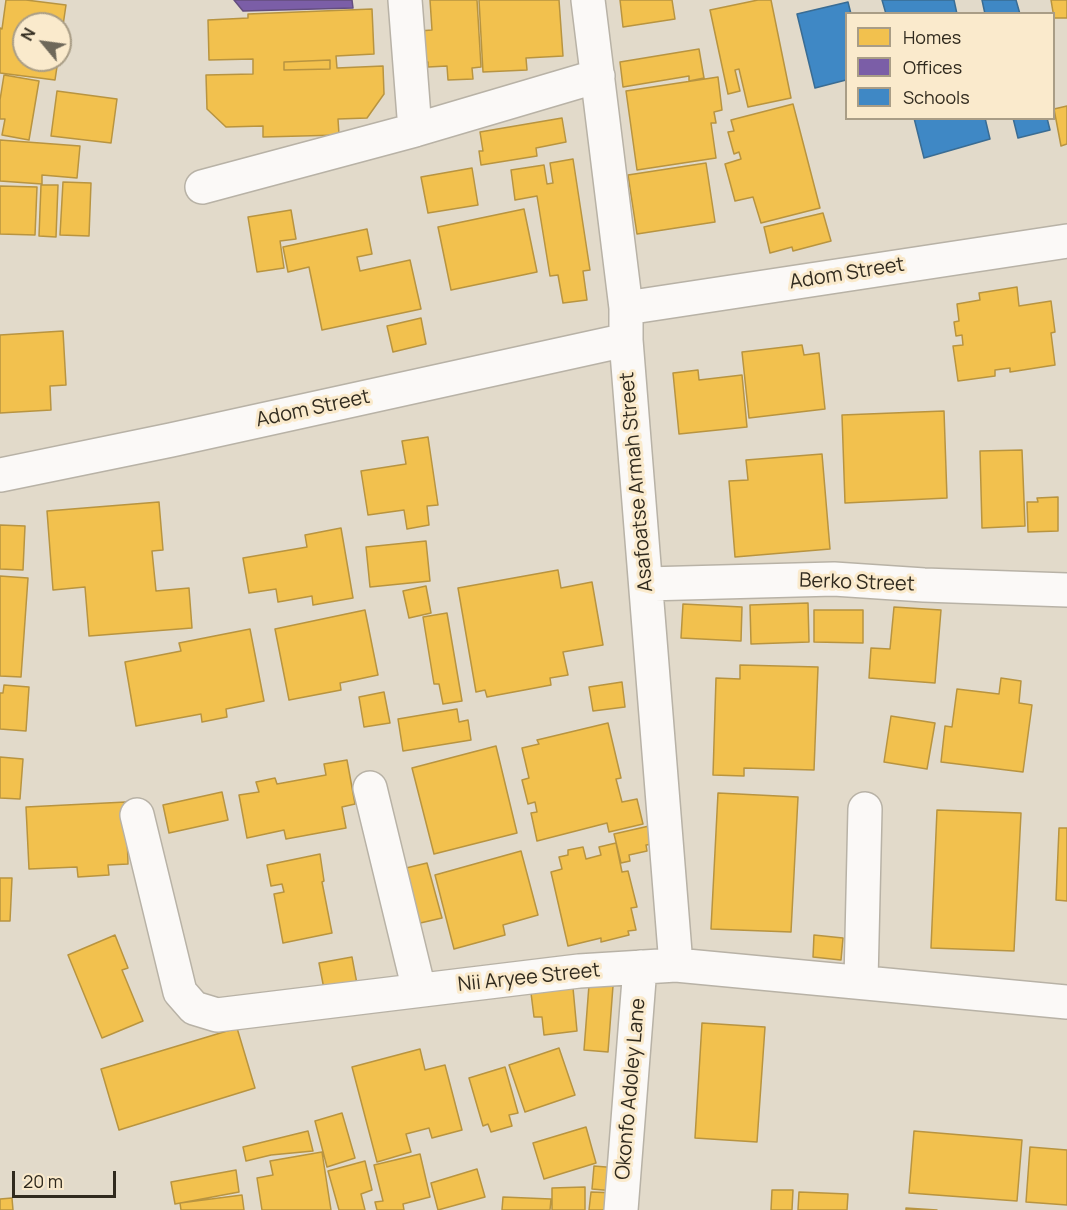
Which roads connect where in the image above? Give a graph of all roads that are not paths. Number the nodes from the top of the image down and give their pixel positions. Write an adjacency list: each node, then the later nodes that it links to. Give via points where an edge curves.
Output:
1 (405, 0): 4 (street)
2 (588, 0): 3 (street, Asafoatse Armah Street)
3 (598, 76): 4 (street); 7 (street, Asafoatse Armah Street)
4 (415, 130): 5 (street)
5 (202, 187)
6 (1067, 241): 7 (street, Adom Street)
7 (626, 308): 8 (street, Asafoatse Armah Street)
8 (626, 340): 9 (street, Adom Street); 10 (street, Asafoatse Armah Street)
9 (0, 475)
10 (646, 584): 11 (street, Berko Street, via 834,579); 15 (street, Asafoatse Armah Street)
11 (1067, 590)
12 (369, 788): 18 (street)
13 (865, 809): 17 (street)
14 (137, 815): 18 (street, Nii Aryee Street, via 180,992 194,1008 217,1016)
15 (676, 965): 16 (street, Nii Aryee Street); 17 (street, Nii Aryee Street)
16 (640, 968): 18 (street, Nii Aryee Street, via 579,970); 20 (street, Okonfo Adoley Lane)
17 (861, 981): 19 (street, Nii Aryee Street)
18 (419, 990)
19 (1067, 1002)
20 (621, 1210)

